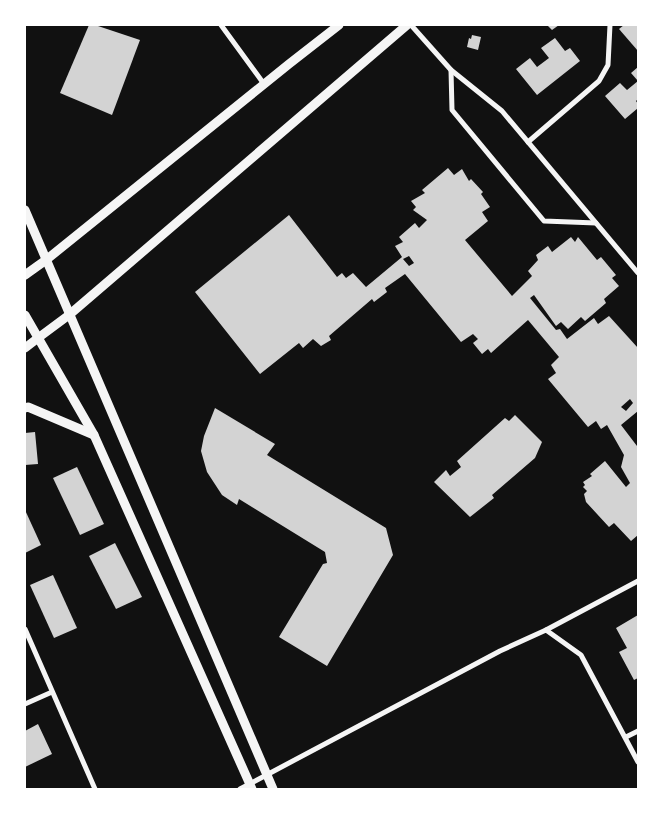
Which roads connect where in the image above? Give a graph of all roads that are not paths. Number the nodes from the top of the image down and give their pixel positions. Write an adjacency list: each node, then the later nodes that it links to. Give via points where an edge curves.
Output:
1 (221, 25): 6 (street)
2 (339, 25): 6 (street)
3 (409, 25): 5 (street); 14 (street)
4 (610, 25): 7 (street, via 608,65 598,81)
5 (451, 70): 7 (street, via 502,110); 9 (street, via 452,110 544,221)
6 (264, 84): 10 (street)
7 (528, 142): 9 (street)
8 (25, 210): 10 (street)
9 (596, 224): 11 (street)
10 (46, 260): 12 (street); 14 (street)
11 (638, 273)
12 (25, 274)
13 (25, 315): 15 (street)
14 (69, 315): 15 (street); 27 (street)
15 (38, 338): 16 (street); 18 (street)
16 (25, 348)
17 (25, 408): 18 (street)
18 (94, 435): 28 (street)
19 (638, 581): 21 (street)
20 (25, 629): 22 (street)
21 (546, 630): 25 (street, via 581,655); 27 (street, via 500,651)
22 (52, 692): 23 (street); 29 (street)
23 (25, 704)
24 (638, 731): 25 (street)
25 (626, 737): 26 (street)
26 (638, 762)
27 (266, 775): 28 (street); 31 (street)
28 (251, 787): 30 (street)
29 (96, 789)
30 (240, 789)
31 (273, 789)

